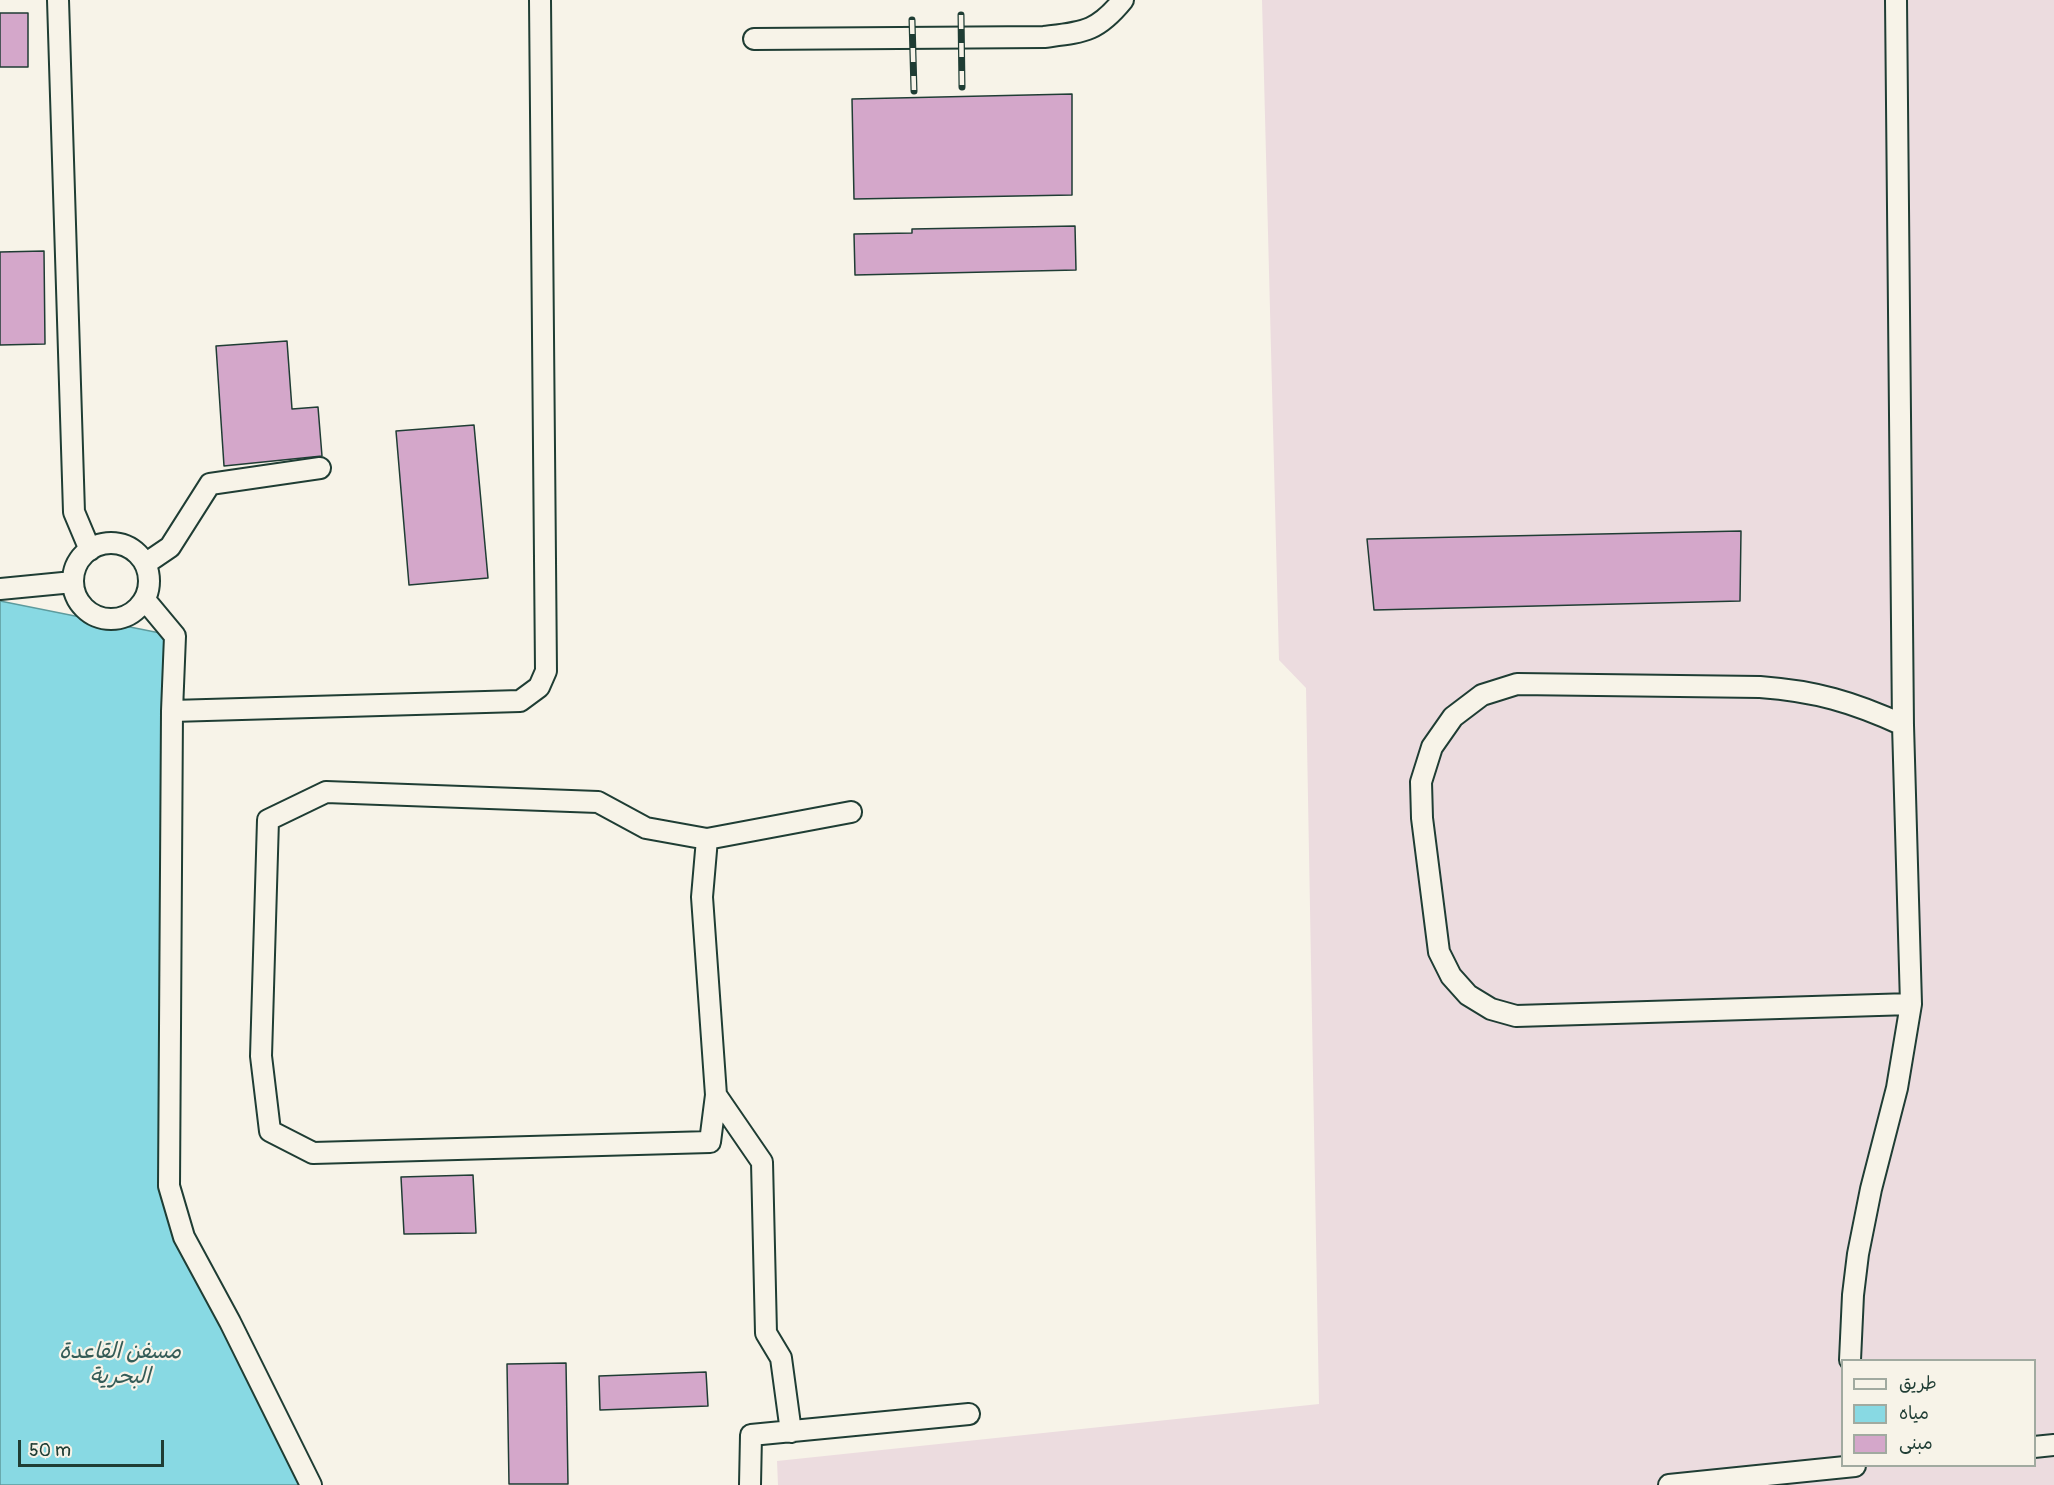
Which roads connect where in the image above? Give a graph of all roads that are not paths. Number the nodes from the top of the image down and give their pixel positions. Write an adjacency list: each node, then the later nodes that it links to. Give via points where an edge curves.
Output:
1 (58, 0): 7 (lane, via 74,512)
2 (540, 0): 12 (lane, via 546,671 539,687 519,701)
3 (1123, 0): 5 (lane, via 1098,26 1044,37)
4 (1896, 0): 13 (lane)
5 (754, 39)
6 (320, 468): 8 (lane, via 210,484 170,547)
7 (90, 550): 8 (lane, via 102,544 121,545); 9 (lane, via 81,558)
8 (145, 564): 11 (lane, via 149,589)
9 (73, 582): 10 (lane); 11 (lane, via 81,605 102,618 126,617)
10 (0, 589)
11 (145, 600): 12 (lane, via 175,636)
12 (172, 711): 24 (lane, via 169,1186 184,1237)
13 (1903, 726): 16 (lane); 16 (lane, via 1869,710 1797,690 1517,684 1482,695 1453,717 1432,747 1421,782 1422,818 1439,952 1450,976 1468,995 1491,1009 1516,1016)
14 (851, 812): 15 (lane)
15 (707, 839): 17 (lane, via 702,897); 17 (lane, via 646,828 598,802 326,792 268,820 261,1056 270,1131 313,1153 710,1142)
16 (1911, 1004): 18 (lane, via 1897,1088 1858,1254)
17 (716, 1095): 20 (lane, via 762,1162 766,1333 781,1358)
18 (1850, 1359)
19 (969, 1414): 20 (lane)
20 (791, 1432): 25 (lane, via 751,1435)
21 (2054, 1445): 22 (lane)
22 (2036, 1447)
23 (1844, 1467): 26 (lane)
24 (311, 1485)
25 (750, 1485)
26 (1669, 1485)

